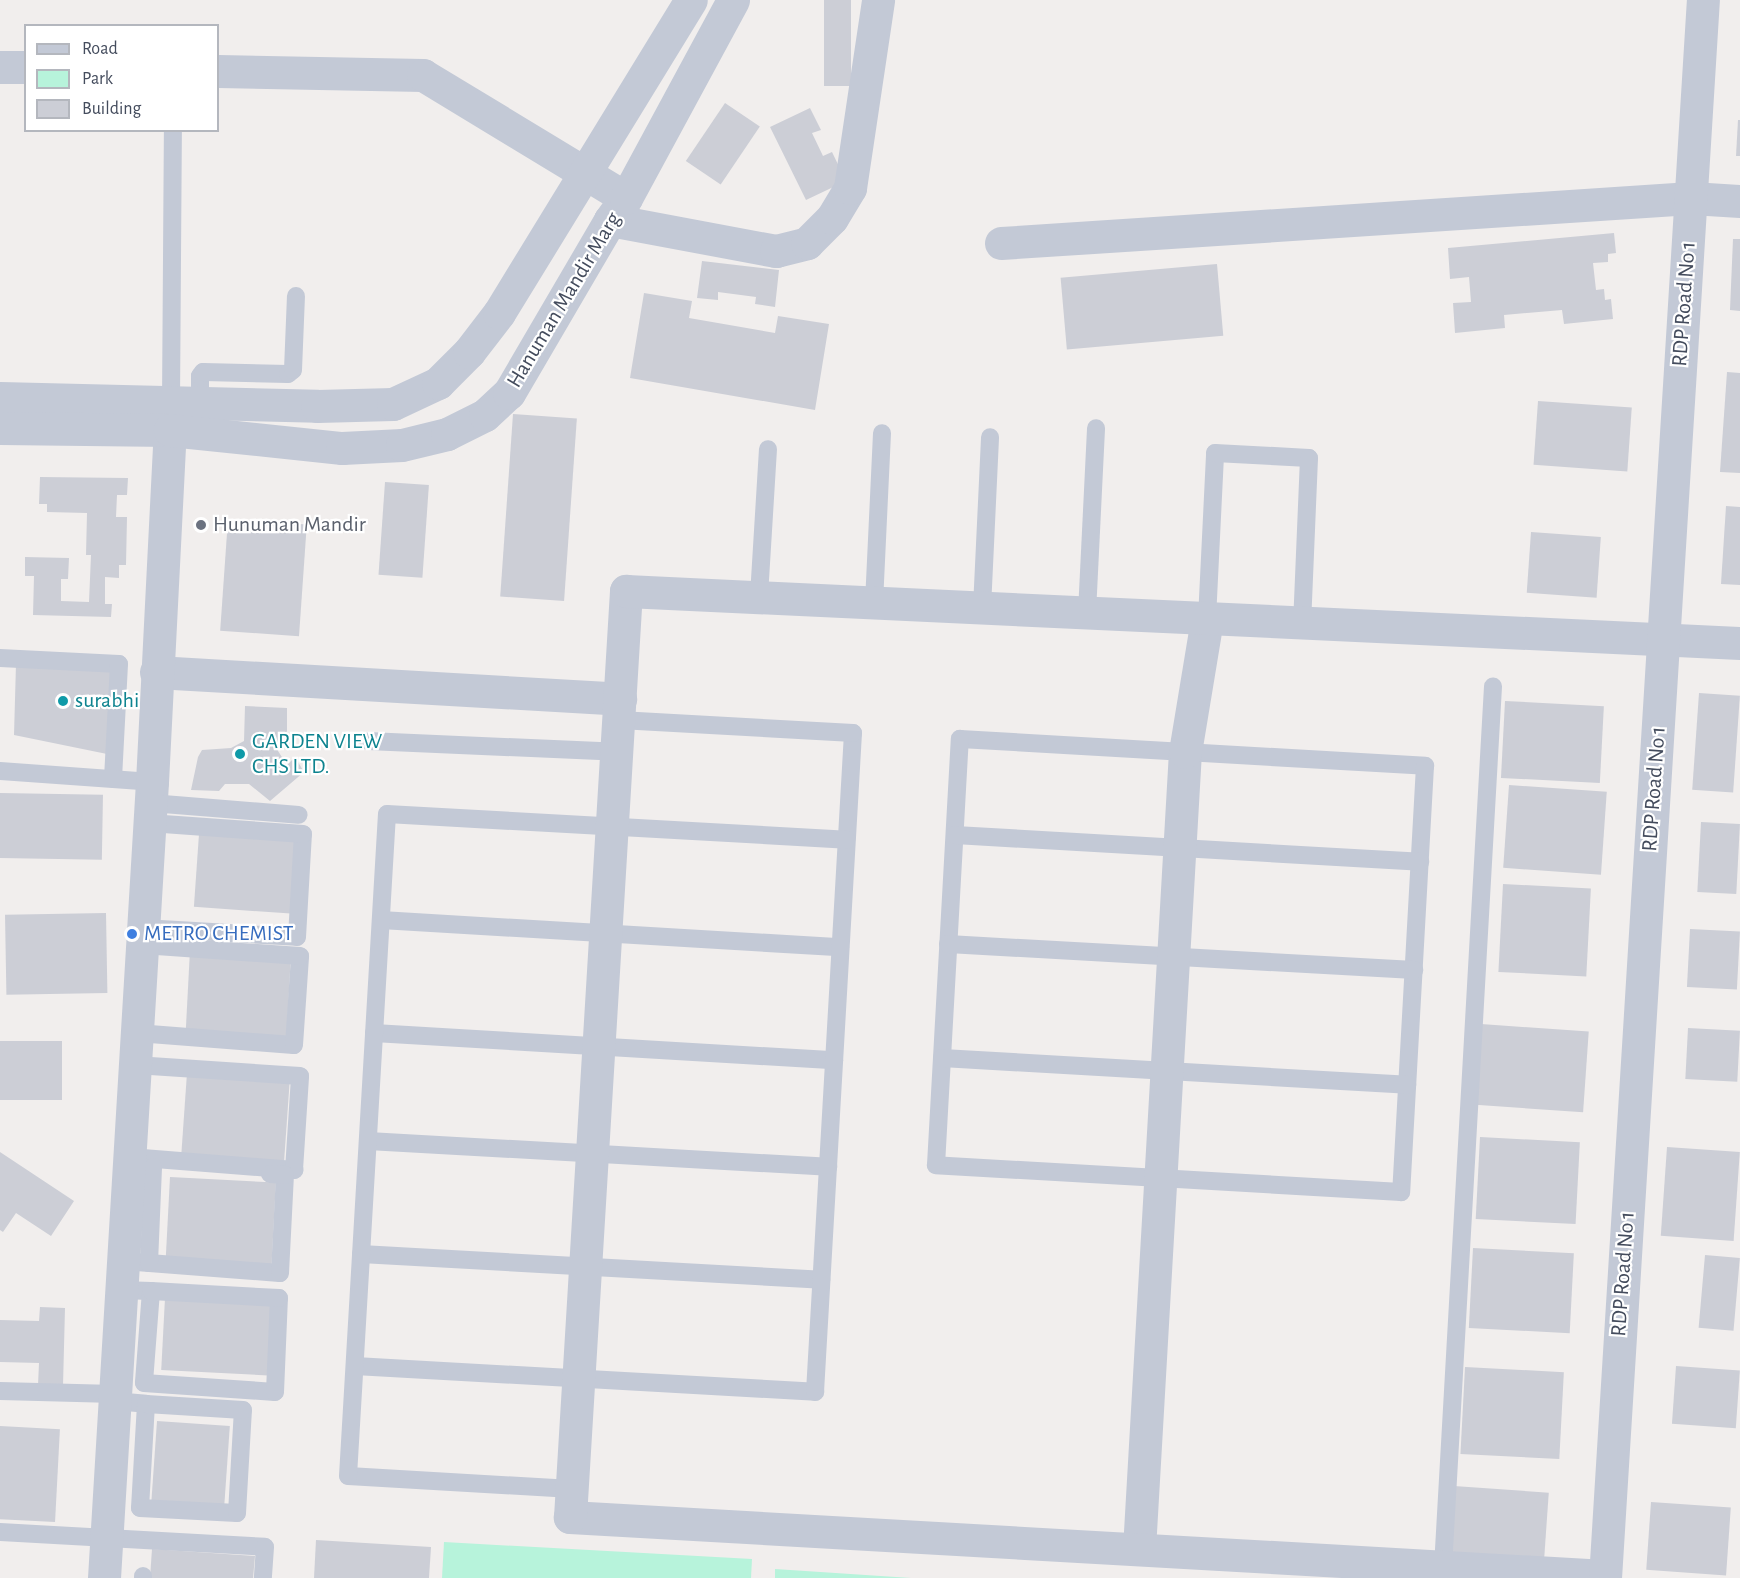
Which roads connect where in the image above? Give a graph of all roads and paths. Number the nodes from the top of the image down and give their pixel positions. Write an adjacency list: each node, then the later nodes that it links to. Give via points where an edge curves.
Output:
1 (691, 0): 9 (street)
2 (733, 0): 12 (street, Hanuman Mandir Marg)
3 (878, 0): 12 (street, via 850,188 832,218 807,243 776,251)
4 (1703, 0): 10 (street, RDP Road No 1)
5 (0, 67): 6 (street)
6 (24, 68)
7 (219, 71): 9 (street, via 423,75)
8 (173, 132): 16 (lane)
9 (585, 173): 12 (street); 16 (street, via 499,313 469,352 438,383 393,404)
10 (1691, 198): 11 (street); 13 (street); 28 (street, RDP Road No 1)
11 (1740, 201)
12 (618, 209): 16 (street, Hanuman Mandir Marg, via 509,393 485,416 447,434 402,445 342,448)
13 (1001, 243)
14 (296, 297): 16 (lane, via 293,370 288,374 203,372)
15 (0, 398): 16 (street)
16 (180, 412): 17 (street, Hanuman Mandir Marg); 31 (street)
17 (0, 428)
18 (1096, 428): 25 (lane)
19 (882, 433): 23 (lane)
20 (990, 437): 24 (lane)
21 (768, 448): 22 (lane)
22 (759, 596): 23 (street); 33 (street, via 626,591)
23 (874, 603): 24 (street)
24 (982, 608): 25 (street)
25 (1087, 613): 26 (street)
26 (1207, 619): 27 (street); 27 (lane, via 1215,453 1309,458); 36 (street)
27 (1302, 624): 28 (street)
28 (1663, 640): 29 (street); 79 (street, RDP Road No 1)
29 (1740, 643)
30 (0, 658): 38 (lane, via 119,664)
31 (156, 672): 33 (street); 39 (street)
32 (1492, 686): 78 (lane)
33 (619, 709): 35 (street); 43 (lane, via 853,733)
34 (368, 741): 35 (lane)
35 (616, 752): 41 (street)
36 (1185, 752): 42 (lane, via 960,739); 44 (street); 45 (lane, via 1425,766)
37 (0, 771): 38 (lane)
38 (113, 779): 39 (lane)
39 (151, 803): 40 (lane); 48 (street); 48 (lane, via 303,834 297,937)
40 (299, 815)
41 (612, 827): 43 (lane); 46 (lane, via 387,814); 47 (street)
42 (955, 835): 44 (lane); 49 (lane)
43 (846, 840): 50 (lane)
44 (1180, 848): 45 (lane); 51 (street)
45 (1420, 862): 52 (lane)
46 (381, 920): 47 (lane); 53 (lane)
47 (606, 933): 50 (lane); 54 (street)
48 (143, 936): 55 (street); 55 (lane, via 300,956 294,1045)
49 (948, 944): 51 (lane); 56 (lane)
50 (840, 947): 57 (lane)
51 (1174, 956): 52 (lane); 58 (street)
52 (1414, 970): 59 (lane)
53 (374, 1033): 54 (lane); 60 (lane)
54 (599, 1047): 57 (lane); 61 (street)
55 (136, 1049): 62 (street); 62 (lane, via 300,1076 294,1170)
56 (942, 1058): 58 (lane); 64 (lane, via 936,1165)
57 (834, 1060): 63 (lane)
58 (1167, 1070): 59 (lane); 64 (street)
59 (1407, 1084): 64 (lane, via 1401,1192)
60 (368, 1141): 61 (lane); 65 (lane)
61 (593, 1154): 63 (lane); 66 (street)
62 (137, 1163): 67 (street); 67 (lane, via 285,1175 280,1273)
63 (828, 1167): 68 (lane)
64 (1160, 1178): 77 (street)
65 (361, 1254): 66 (lane); 69 (lane)
66 (585, 1267): 68 (lane); 70 (street)
67 (136, 1277): 67 (lane, via 144,1383 275,1392 279,1298); 72 (street)
68 (821, 1280): 70 (lane, via 815,1392)
69 (355, 1366): 70 (lane); 74 (lane, via 348,1476)
70 (579, 1378): 74 (street)
71 (0, 1391): 72 (lane)
72 (114, 1398): 73 (lane); 76 (street)
73 (146, 1404): 73 (lane, via 140,1508 237,1513 243,1410)
74 (572, 1489): 77 (street, via 570,1517)
75 (0, 1532): 76 (lane)
76 (106, 1538): 80 (street); 81 (lane, via 265,1546)
77 (1139, 1549): 78 (street)
78 (1443, 1567): 79 (street)
79 (1605, 1577)
80 (104, 1578)
81 (263, 1578)

